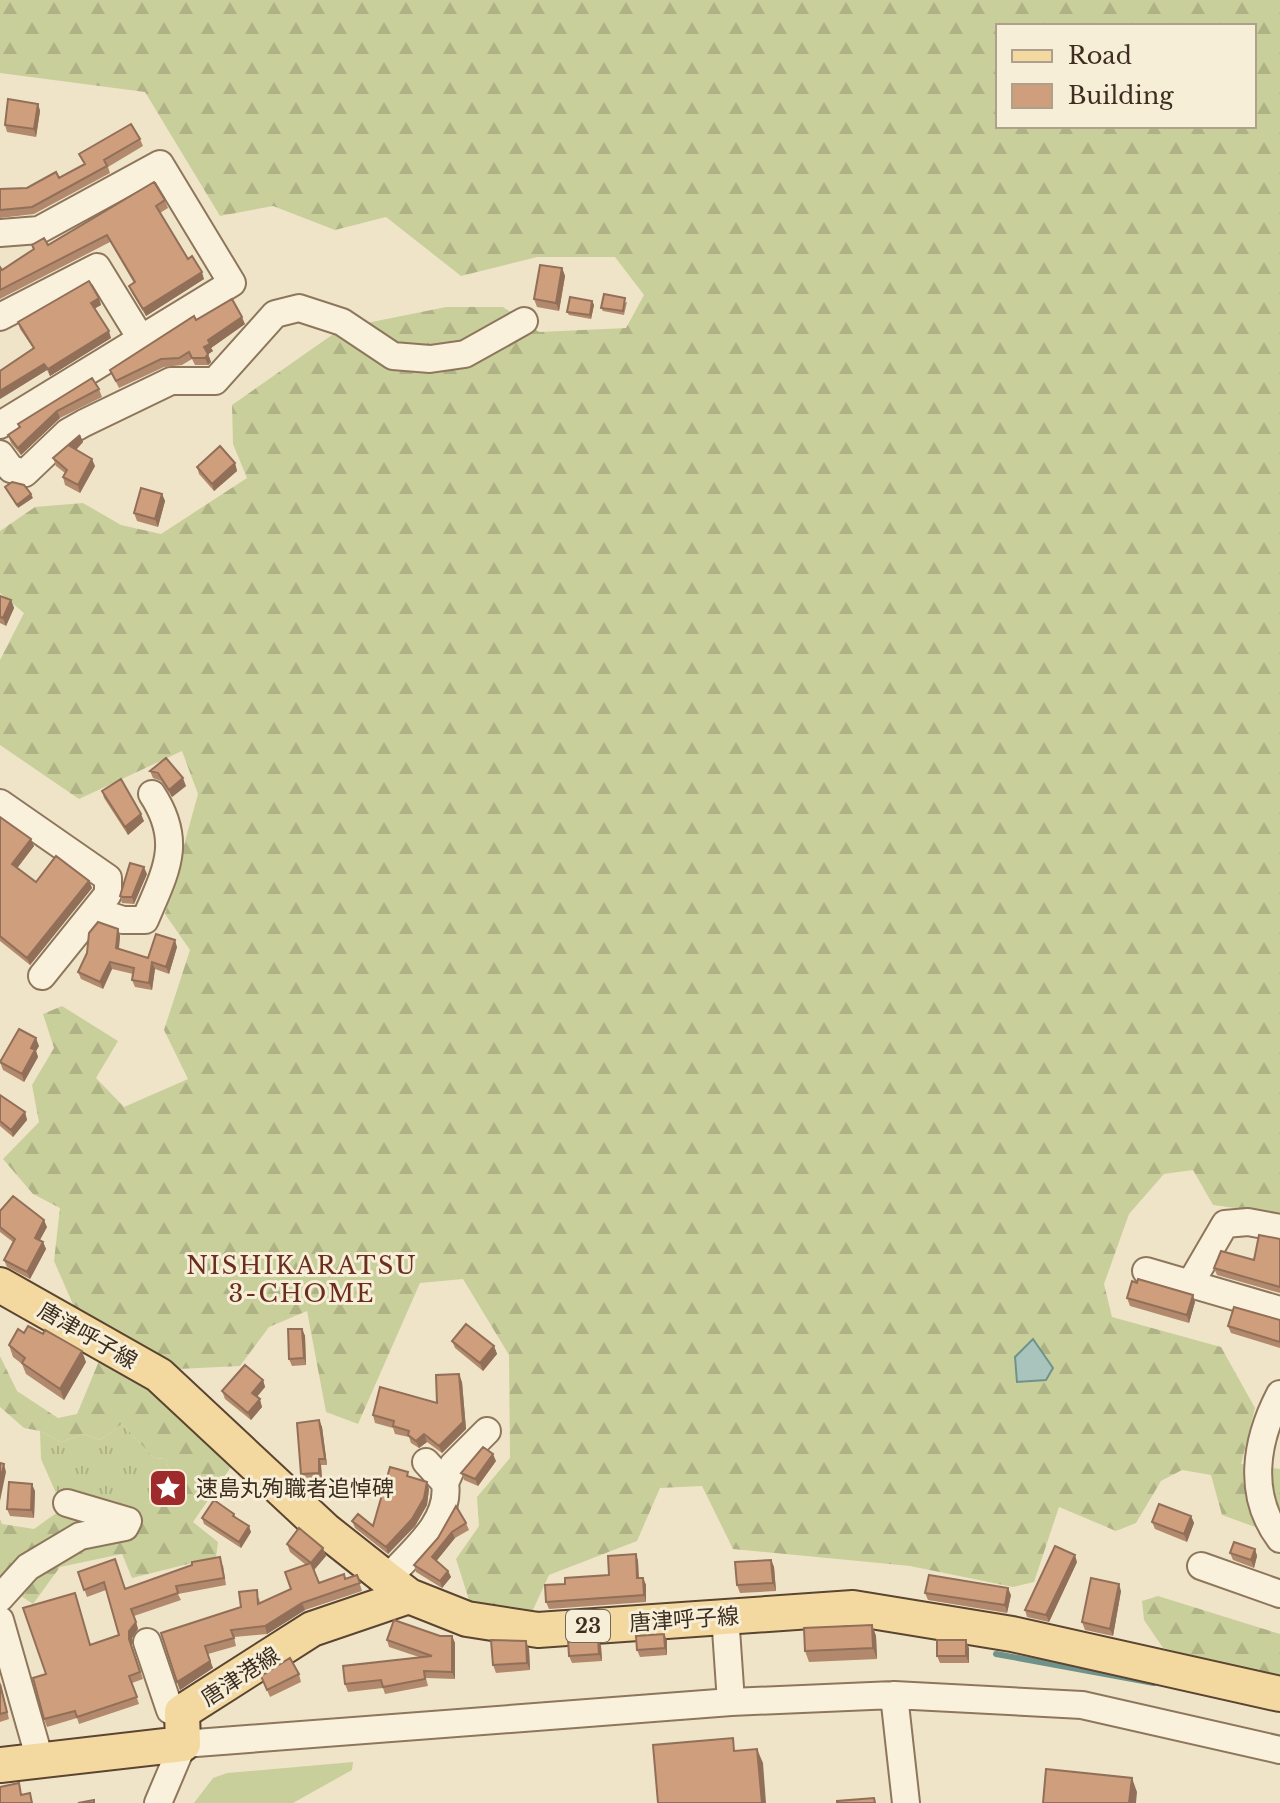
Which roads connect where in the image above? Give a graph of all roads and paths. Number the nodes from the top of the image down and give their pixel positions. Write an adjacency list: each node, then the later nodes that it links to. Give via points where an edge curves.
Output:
1 (0, 233): 4 (street, via 39,230 160,164 232,283)
2 (0, 317): 4 (street, via 97,267)
3 (524, 321): 6 (street, via 465,354 430,359 393,356 342,322 299,308 275,314 215,381 171,381 84,423 25,473 11,469)
4 (140, 337): 5 (street)
5 (0, 425)
6 (0, 454)
7 (152, 794): 9 (street, via 168,819 170,860 145,920)
8 (0, 803): 9 (street, via 108,878 108,894)
9 (95, 911): 10 (street)
10 (42, 976)
11 (1280, 1228): 13 (street, via 1225,1224)
12 (1146, 1271): 13 (street)
13 (1190, 1284): 15 (street)
14 (0, 1285): 23 (main road, 唐津呼子線 / 23, via 159,1375 325,1530)
15 (1280, 1310)
16 (1280, 1394): 21 (street, via 1263,1443 1256,1489)
17 (487, 1431): 19 (street, via 453,1465)
18 (426, 1462): 19 (street)
19 (445, 1483): 23 (street, via 442,1516)
20 (67, 1503): 25 (street, via 128,1521 125,1527 80,1536 28,1567)
21 (1280, 1539)
22 (1201, 1566): 24 (street)
23 (398, 1588): 26 (main road, 唐津呼子線 / 23, via 467,1619 538,1630); 32 (main road, 唐津港線, via 312,1629)
24 (1280, 1594)
25 (0, 1598)
26 (725, 1615): 29 (main road, 唐津呼子線 / 23, via 853,1608 1012,1634); 31 (street)
27 (0, 1620): 34 (street)
28 (147, 1642): 32 (street, via 170,1710)
29 (1280, 1694)
30 (894, 1695): 31 (street); 33 (street, via 1082,1705); 37 (street)
31 (731, 1702): 32 (street)
32 (183, 1728): 34 (main road, 唐津港線); 36 (street)
33 (1280, 1750)
34 (40, 1760): 35 (main road, 唐津港線)
35 (0, 1765)
36 (158, 1803)
37 (906, 1803)

